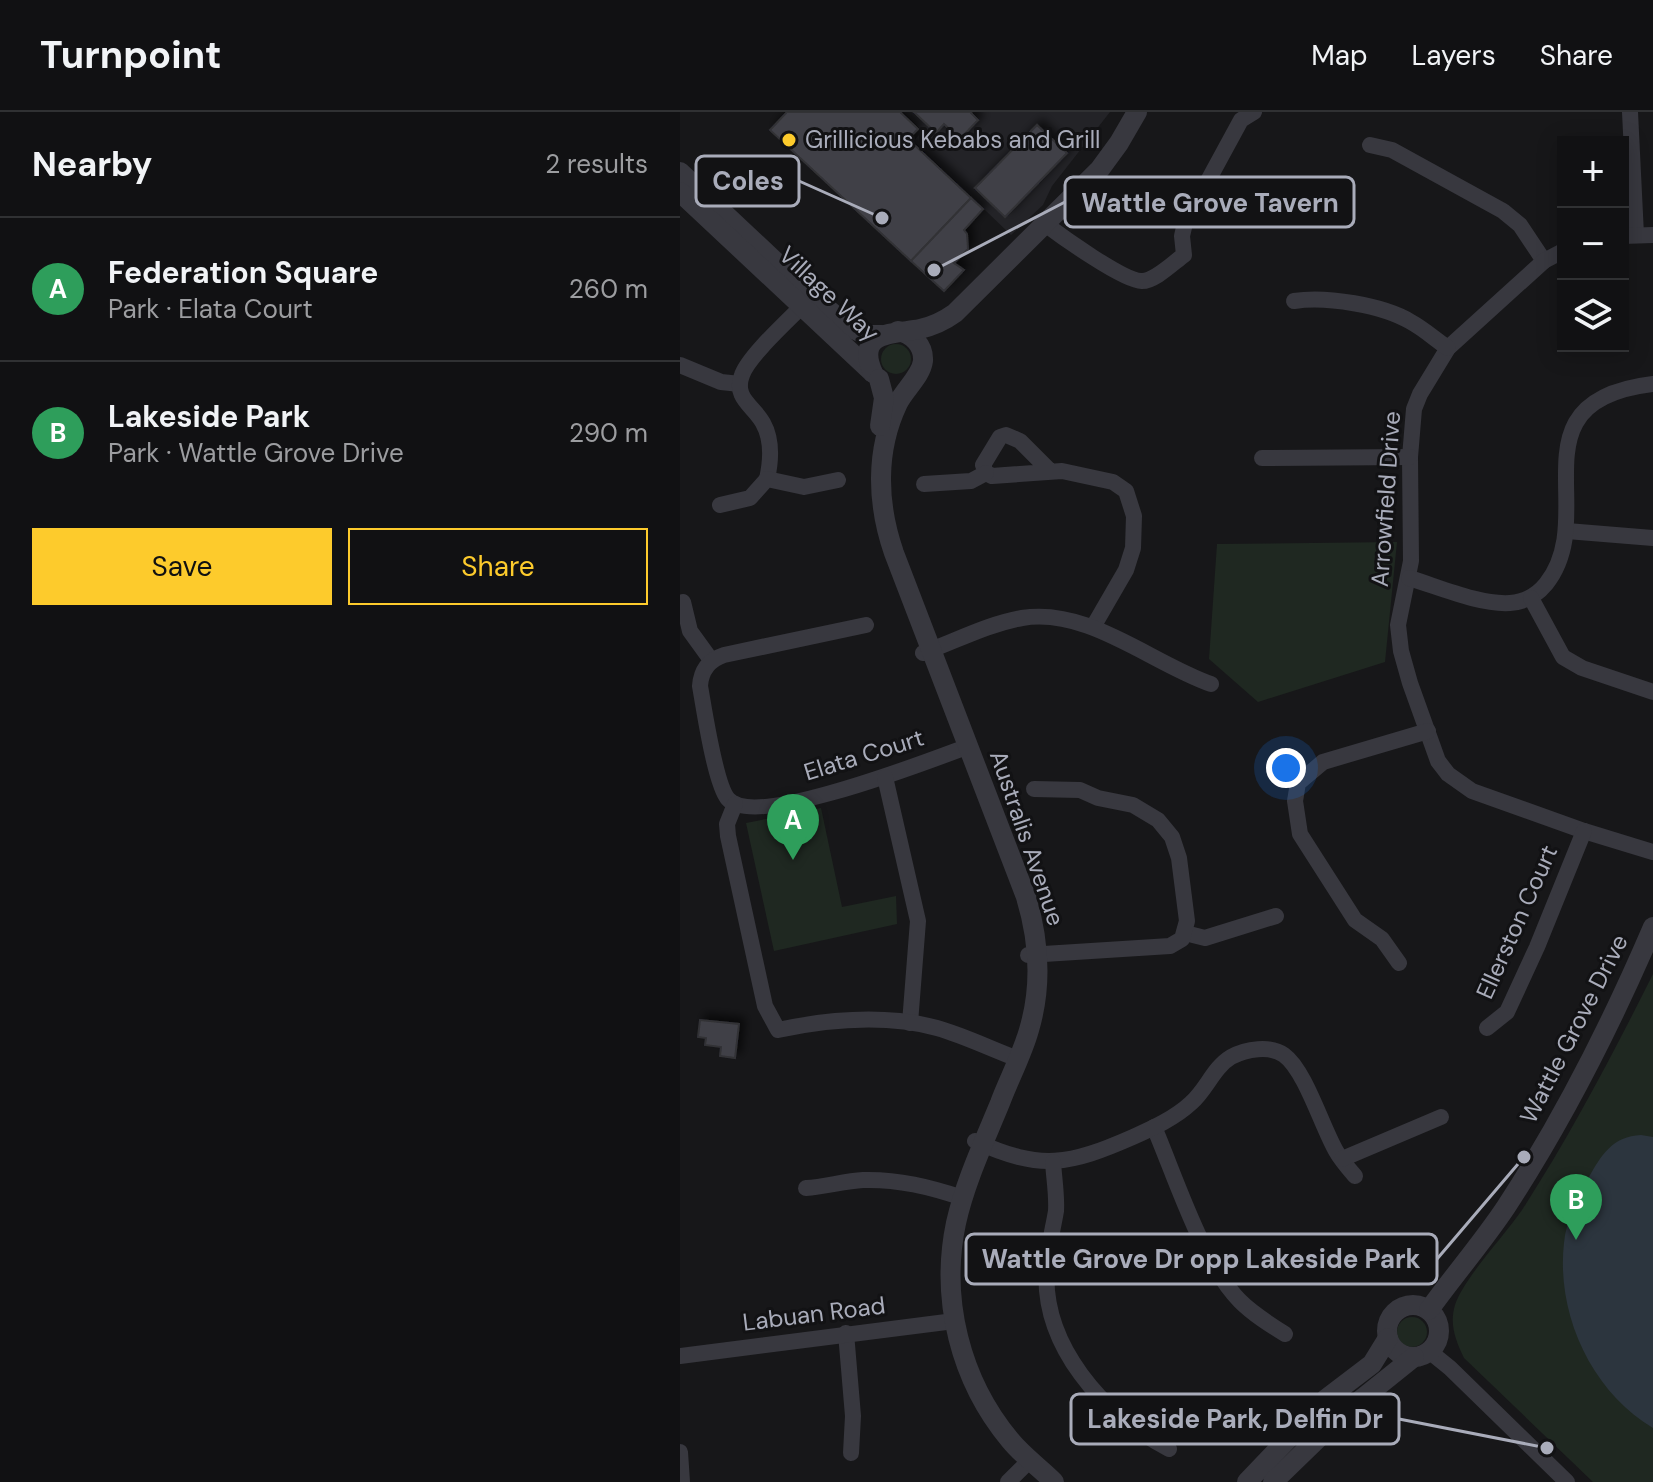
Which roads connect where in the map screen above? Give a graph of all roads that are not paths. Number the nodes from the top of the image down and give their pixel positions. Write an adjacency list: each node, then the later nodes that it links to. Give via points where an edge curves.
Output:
1 (1137, 112): 8 (street, Australis Avenue, via 1100,169)
2 (1149, 112): 8 (street, Australis Avenue, via 1112,172)
3 (1254, 112): 8 (street, via 1241,120 1185,223 1184,255 1143,282 1127,278)
4 (1630, 112): 9 (street)
5 (1370, 145): 11 (street, via 1392,150 1503,211 1520,225)
6 (680, 172): 7 (street, Village Way)
7 (689, 191): 12 (street, Village Way); 12 (street, Village Way, via 749,254)
8 (1050, 228): 14 (street, Australis Avenue, via 955,313 927,327); 17 (street, Australis Avenue, via 973,313 937,337)
9 (1637, 235)
10 (1557, 254): 11 (street, Arrowfield Drive)
11 (1544, 261): 15 (street, Arrowfield Drive)
12 (807, 301): 14 (street, Village Way, via 855,331); 18 (street, Village Way); 19 (street, via 749,364)
13 (1294, 301): 15 (street, via 1377,308 1412,322)
14 (890, 333): 17 (street, via 918,342 923,357); 18 (street, via 869,352)
15 (1448, 348): 21 (street, Arrowfield Drive, via 1414,409)
16 (680, 365): 19 (street)
17 (918, 371): 18 (street, via 901,385); 36 (street, Australis Avenue, via 889,426 881,494 890,541)
18 (876, 376): 36 (street, Australis Avenue, via 884,404 873,457 874,511 883,547)
19 (740, 384): 25 (street, via 742,398 766,428)
20 (1653, 384): 29 (street, via 1605,396 1572,431 1565,457)
21 (1410, 457): 22 (street); 31 (street, Arrowfield Drive)
22 (1262, 458)
23 (1049, 470): 24 (street); 24 (street, via 1020,441 1004,435 984,462); 35 (street, via 1113,482 1131,502 1130,559)
24 (986, 473): 27 (street, via 971,481)
25 (767, 479): 26 (street, via 804,487); 28 (street, via 750,498)
26 (838, 480)
27 (924, 484)
28 (720, 505)
29 (1567, 531): 30 (street); 32 (street, via 1557,567)
30 (1653, 538)
31 (1409, 578): 32 (street, via 1492,602); 40 (street, Arrowfield Drive, via 1398,625 1410,683)
32 (1531, 598): 39 (street, via 1563,657)
33 (683, 602): 37 (street, via 690,631)
34 (866, 625): 37 (street)
35 (1093, 627): 36 (street, via 1061,618 1020,619); 38 (street)
36 (927, 652): 41 (street, Australis Avenue)
37 (711, 660): 44 (street, via 700,686 721,785)
38 (1211, 684)
39 (1653, 692)
40 (1428, 731): 45 (street, Arrowfield Drive, via 1438,761 1459,784); 51 (street, via 1323,762 1298,783 1295,801 1300,834 1355,920 1382,939)
41 (964, 748): 42 (street, Elata Court); 50 (street, Australis Avenue)
42 (885, 777): 44 (street, Elata Court, via 764,806); 52 (street, via 918,921)
43 (1034, 789): 49 (street, via 1080,790 1133,805 1158,820 1172,837 1179,858)
44 (735, 804): 52 (street, via 728,836 765,1006 778,1030 852,1020)
45 (1584, 831): 46 (street, Arrowfield Drive); 53 (street, Ellerston Court, via 1507,1012)
46 (1653, 852)
47 (1276, 916): 49 (street, via 1205,938)
48 (1653, 927): 63 (street, Wattle Grove Drive, via 1605,1036 1552,1133)
49 (1185, 933): 50 (street, via 1176,944 1163,947)
50 (1033, 955): 54 (street, Australis Avenue)
51 (1399, 963)
52 (910, 1023): 54 (street, via 951,1032)
53 (1487, 1028)
54 (1014, 1057): 57 (street, Australis Avenue)
55 (1441, 1117): 58 (street)
56 (1154, 1127): 58 (street, via 1191,1104 1218,1067 1234,1056 1272,1049 1297,1071); 59 (street, via 1095,1153); 66 (street, via 1226,1285)
57 (979, 1143): 59 (street, via 1010,1156); 62 (street, Australis Avenue)
58 (1342, 1159): 60 (street)
59 (1053, 1162): 70 (street, via 1056,1207 1047,1291 1059,1338 1096,1392 1146,1437)
60 (1355, 1176)
61 (806, 1188): 62 (street, via 878,1180)
62 (959, 1196): 64 (street, Australis Avenue, via 943,1251 942,1282)
63 (1429, 1310): 67 (street, via 1413,1304 1398,1309 1388,1322); 68 (street, via 1439,1331 1435,1346)
64 (950, 1321): 65 (street, Labuan Road); 73 (street, Australis Avenue, via 957,1366 969,1392)
65 (846, 1333): 69 (street, Labuan Road); 72 (street)
66 (1285, 1334)
67 (1388, 1338): 68 (street, via 1398,1352); 76 (street, via 1372,1364 1326,1399)
68 (1422, 1354): 77 (street, via 1343,1414); 78 (street, via 1450,1368)
69 (680, 1356)
70 (1169, 1449)
71 (680, 1452): 74 (street)
72 (851, 1453)
73 (1023, 1473): 75 (street, Australis Avenue)
74 (682, 1482)
75 (1054, 1482)
76 (1247, 1482)
77 (1273, 1482)
78 (1567, 1482)

